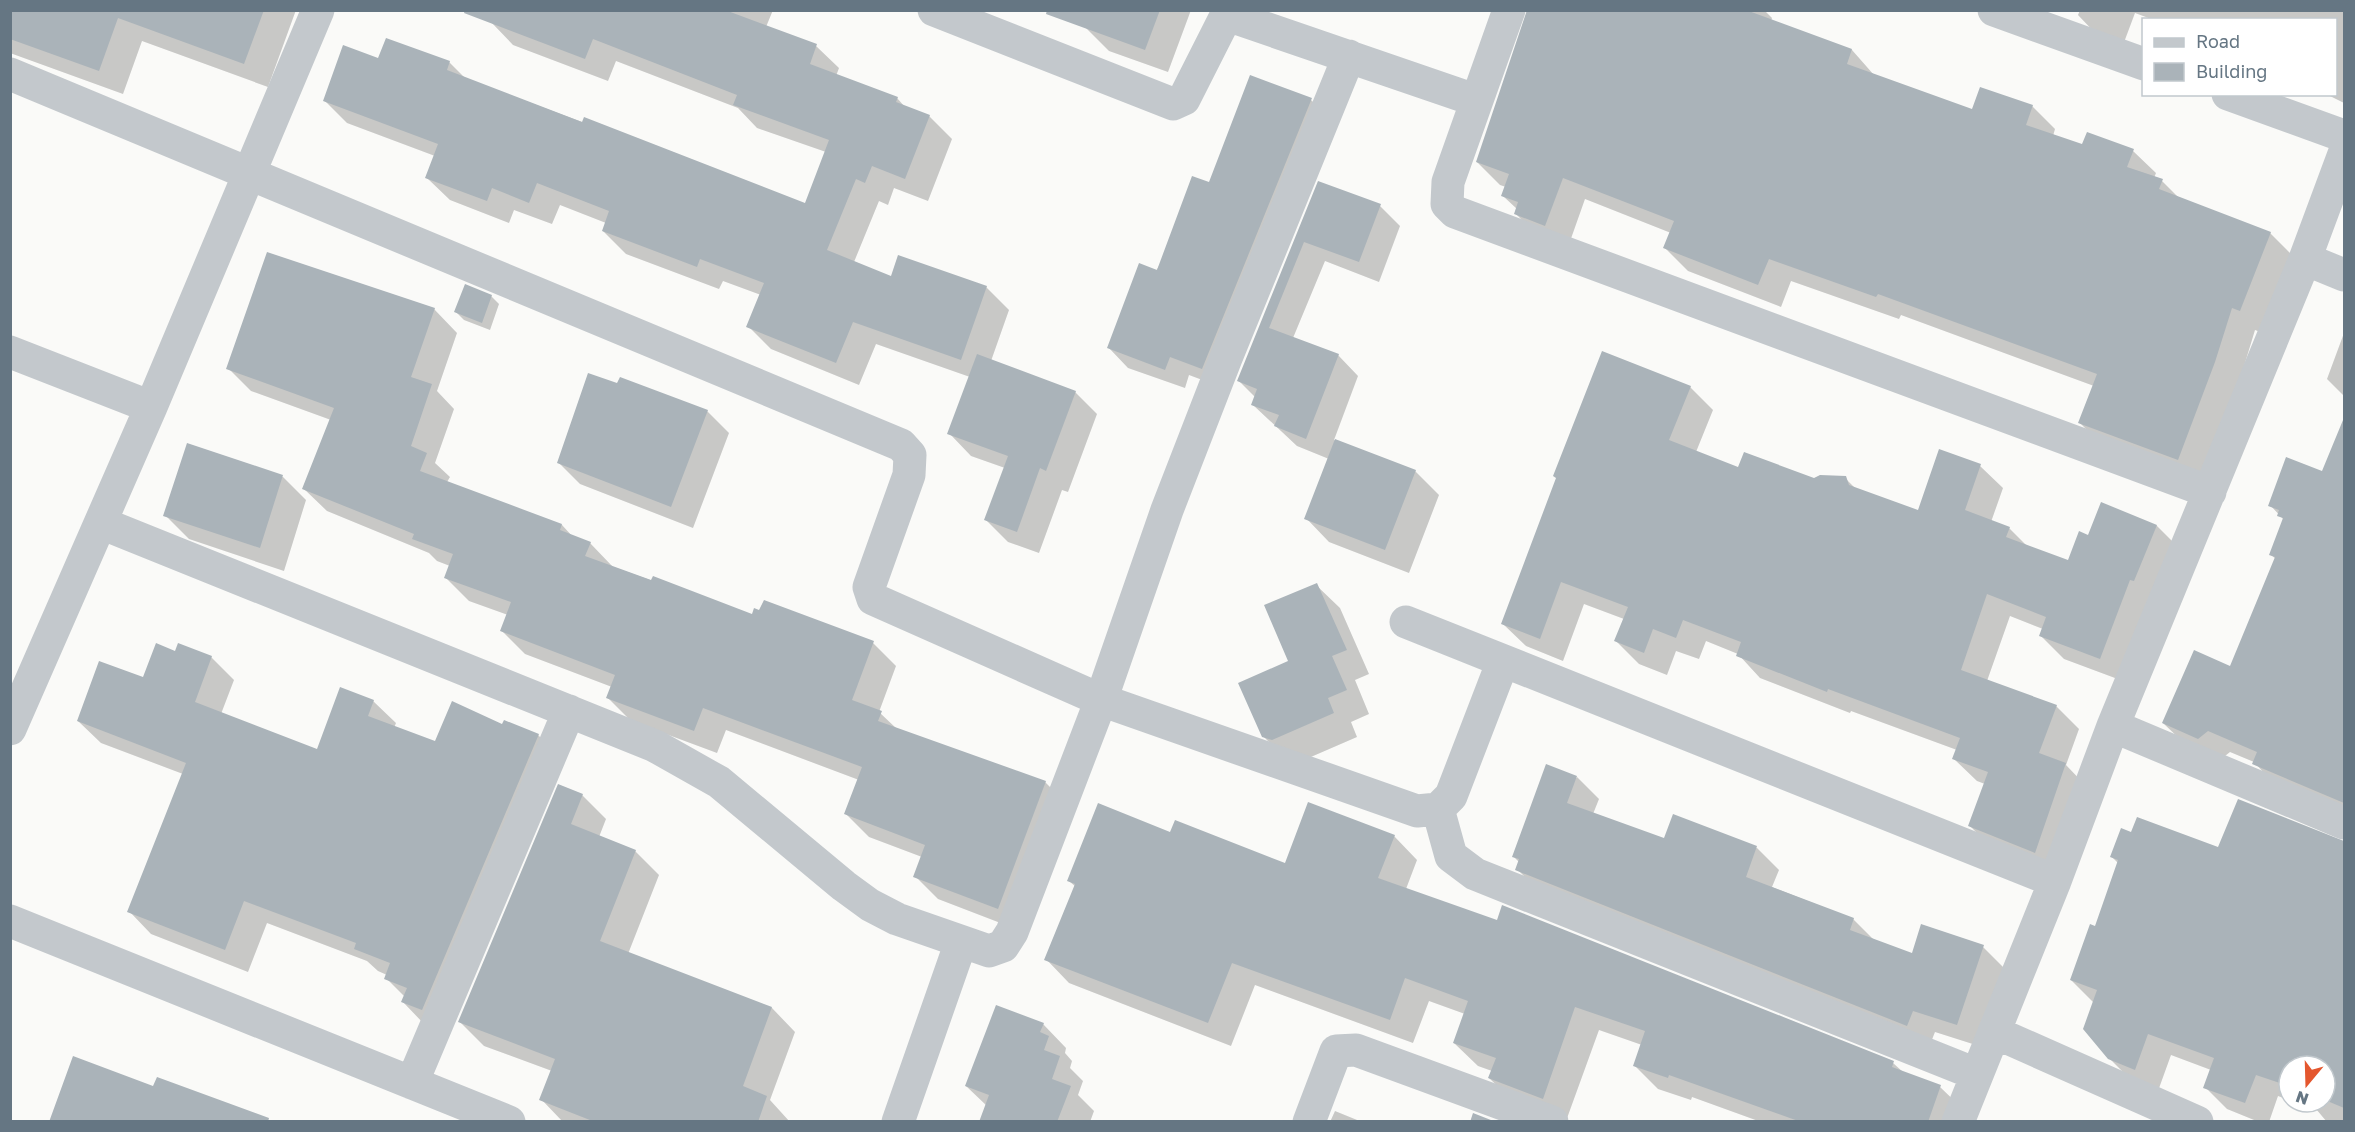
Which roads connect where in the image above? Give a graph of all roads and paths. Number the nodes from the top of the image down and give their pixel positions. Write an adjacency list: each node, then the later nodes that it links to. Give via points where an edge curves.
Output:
1 (318, 10): 13 (street)
2 (934, 10): 5 (street, via 1173,105 1187,94)
3 (1509, 10): 10 (street)
4 (1994, 10): 7 (street)
5 (1228, 13): 6 (street)
6 (1349, 56): 10 (street); 22 (street, via 1171,499)
7 (2142, 63)
8 (10, 74): 13 (street)
9 (2234, 96): 11 (street)
10 (1475, 100): 18 (street, via 1446,195 1447,204 1462,216)
11 (2344, 136)
12 (2344, 154): 14 (street)
13 (249, 173): 17 (street); 22 (street, via 901,446 909,455 909,475 869,594 881,603)
14 (2305, 259): 15 (street); 18 (street)
15 (2344, 275)
16 (10, 352): 17 (street)
17 (151, 407): 19 (street)
18 (2210, 492): 24 (street)
19 (101, 523): 23 (street); 25 (street)
20 (1406, 622): 21 (street)
21 (1503, 661): 26 (street, via 1451,796); 28 (street)
22 (1101, 700): 26 (street, via 1417,811); 30 (street, via 1012,932 1003,946 989,951)
23 (569, 711): 30 (street, via 685,761 719,782 870,905); 33 (street)
24 (2113, 726): 27 (street); 28 (street)
25 (10, 729)
26 (1438, 809): 32 (street, via 1451,856 1475,874)
27 (2344, 823)
28 (2055, 881): 31 (street)
29 (10, 921): 33 (street)
30 (962, 942): 35 (street)
31 (1994, 1032): 32 (street); 39 (street)
32 (1976, 1074): 38 (street)
33 (412, 1083): 34 (street)
34 (509, 1122)
35 (898, 1122)
36 (1309, 1122): 37 (street, via 1336,1051 1356,1050)
37 (1552, 1122)
38 (1958, 1122)
39 (2197, 1122)

